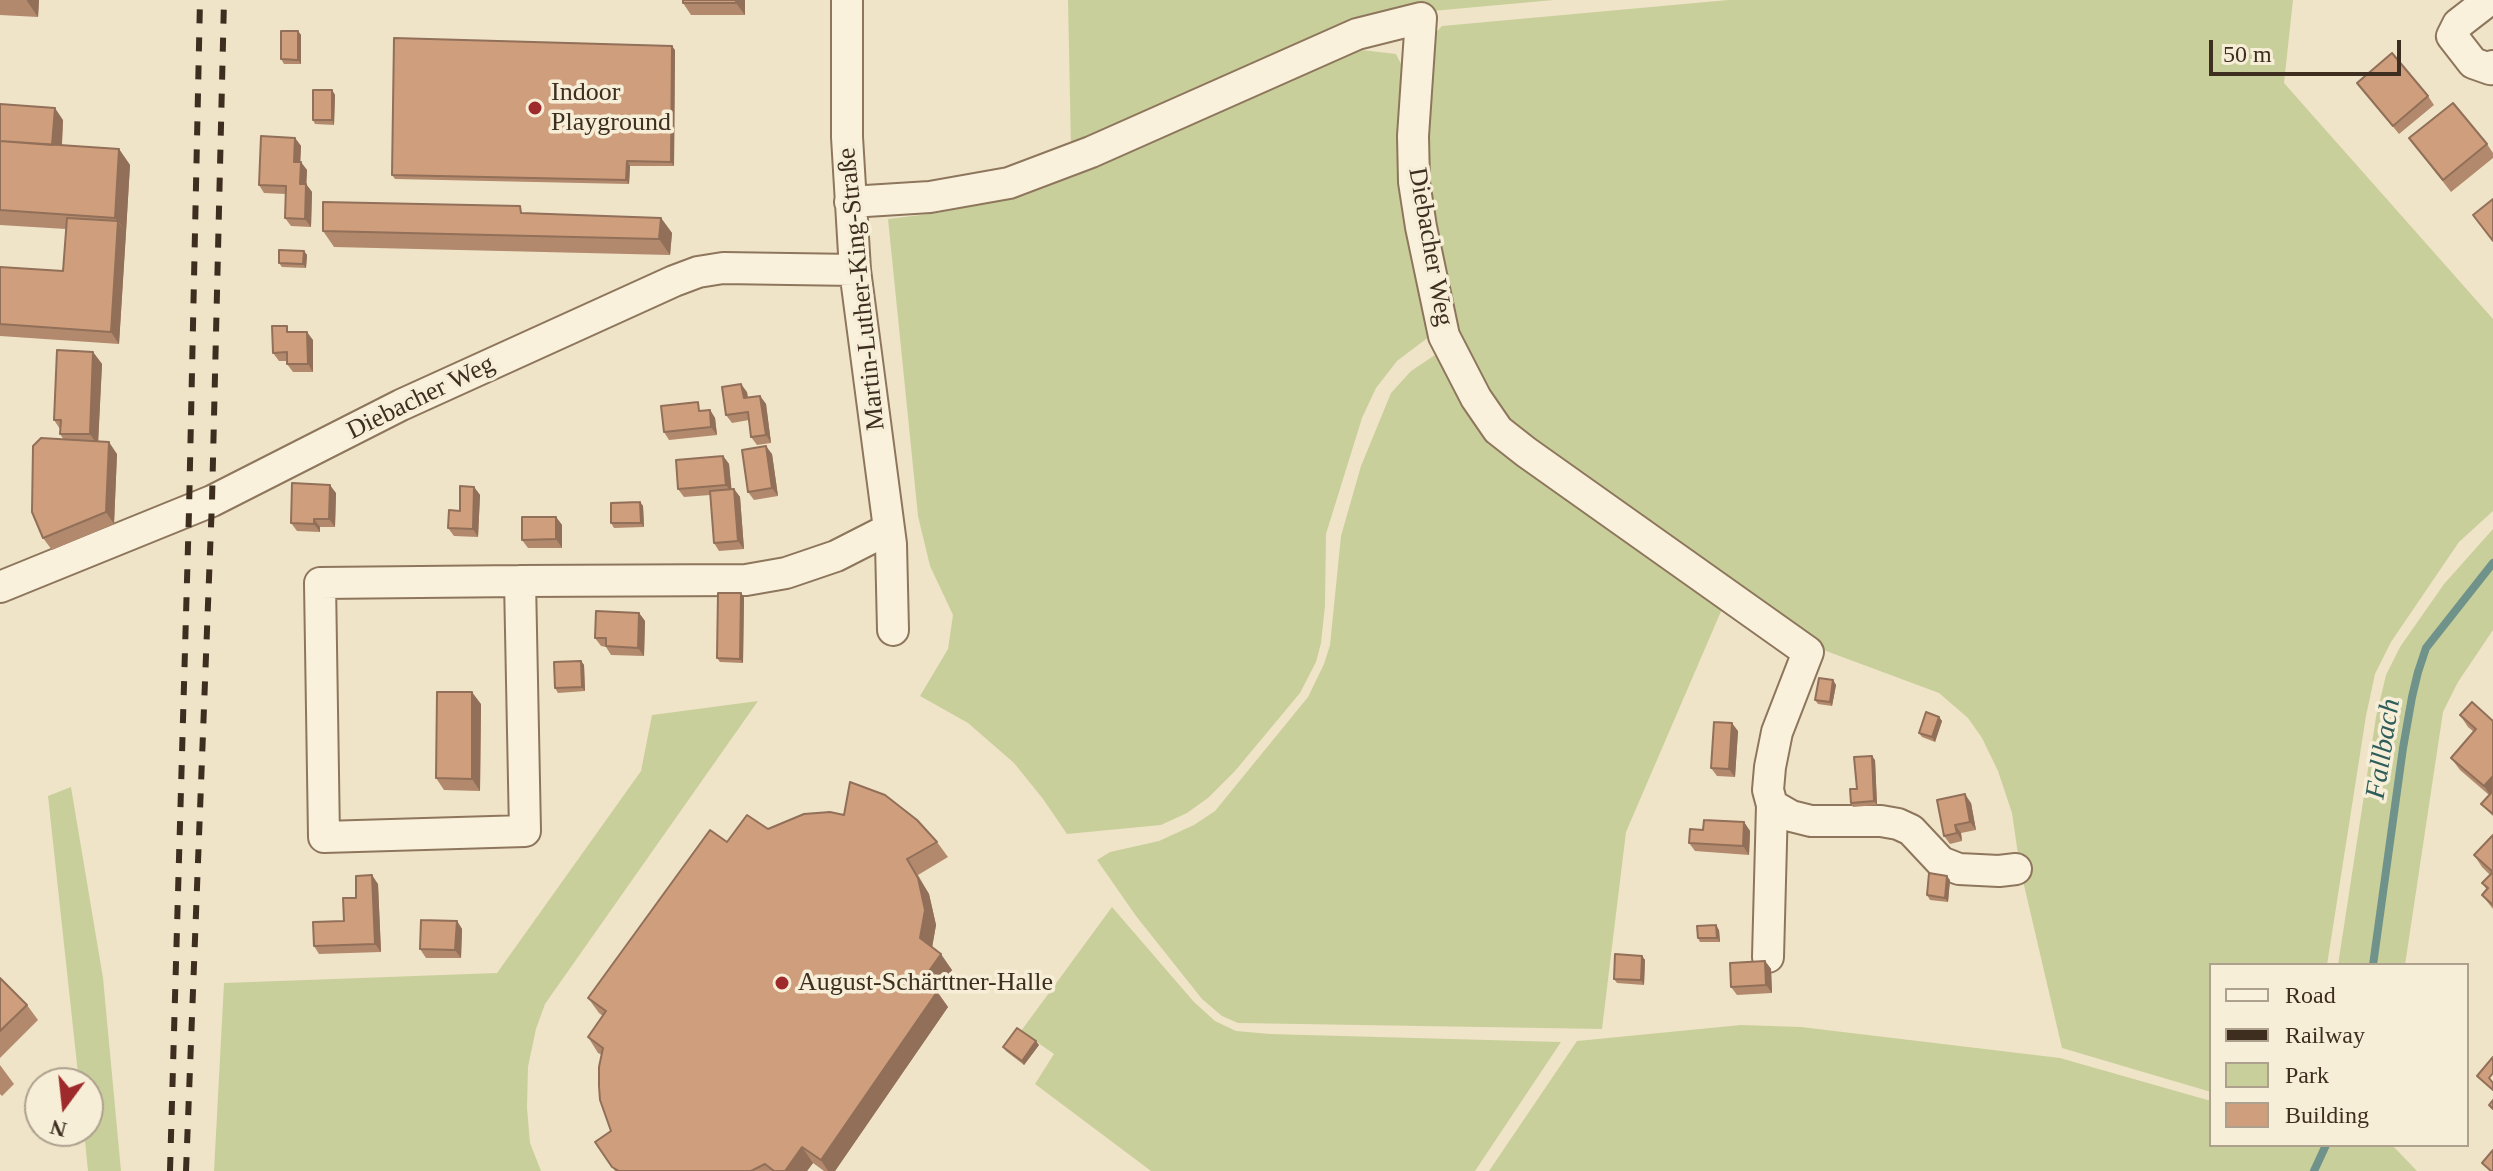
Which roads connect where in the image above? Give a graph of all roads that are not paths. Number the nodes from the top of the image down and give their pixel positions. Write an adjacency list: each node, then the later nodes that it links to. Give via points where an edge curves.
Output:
1 (847, 0): 4 (street, Martin-Luther-King-Straße)
2 (2489, 0): 3 (street, via 2458,24 2452,36 2473,63)
3 (2493, 66)
4 (850, 202): 5 (street, Martin-Luther-King-Straße); 10 (street, Diebacher Weg, via 930,197 1009,183 1357,34 1421,18 1414,182 1444,336 1498,430 1808,652 1777,732 1768,790)
5 (855, 270): 6 (street, Martin-Luther-King-Straße); 8 (street, Diebacher Weg, via 698,272 401,405 212,501)
6 (889, 529): 7 (street, via 836,556 746,580); 9 (street, Martin-Luther-King-Straße)
7 (520, 581): 7 (street, via 320,583 324,837 525,831)
8 (0, 587)
9 (893, 630)
10 (1772, 805): 11 (street, via 1811,821 1898,824 1911,830 1941,862 1959,869); 12 (street, Diebacher Weg)
11 (2016, 869)
12 (1768, 957)

